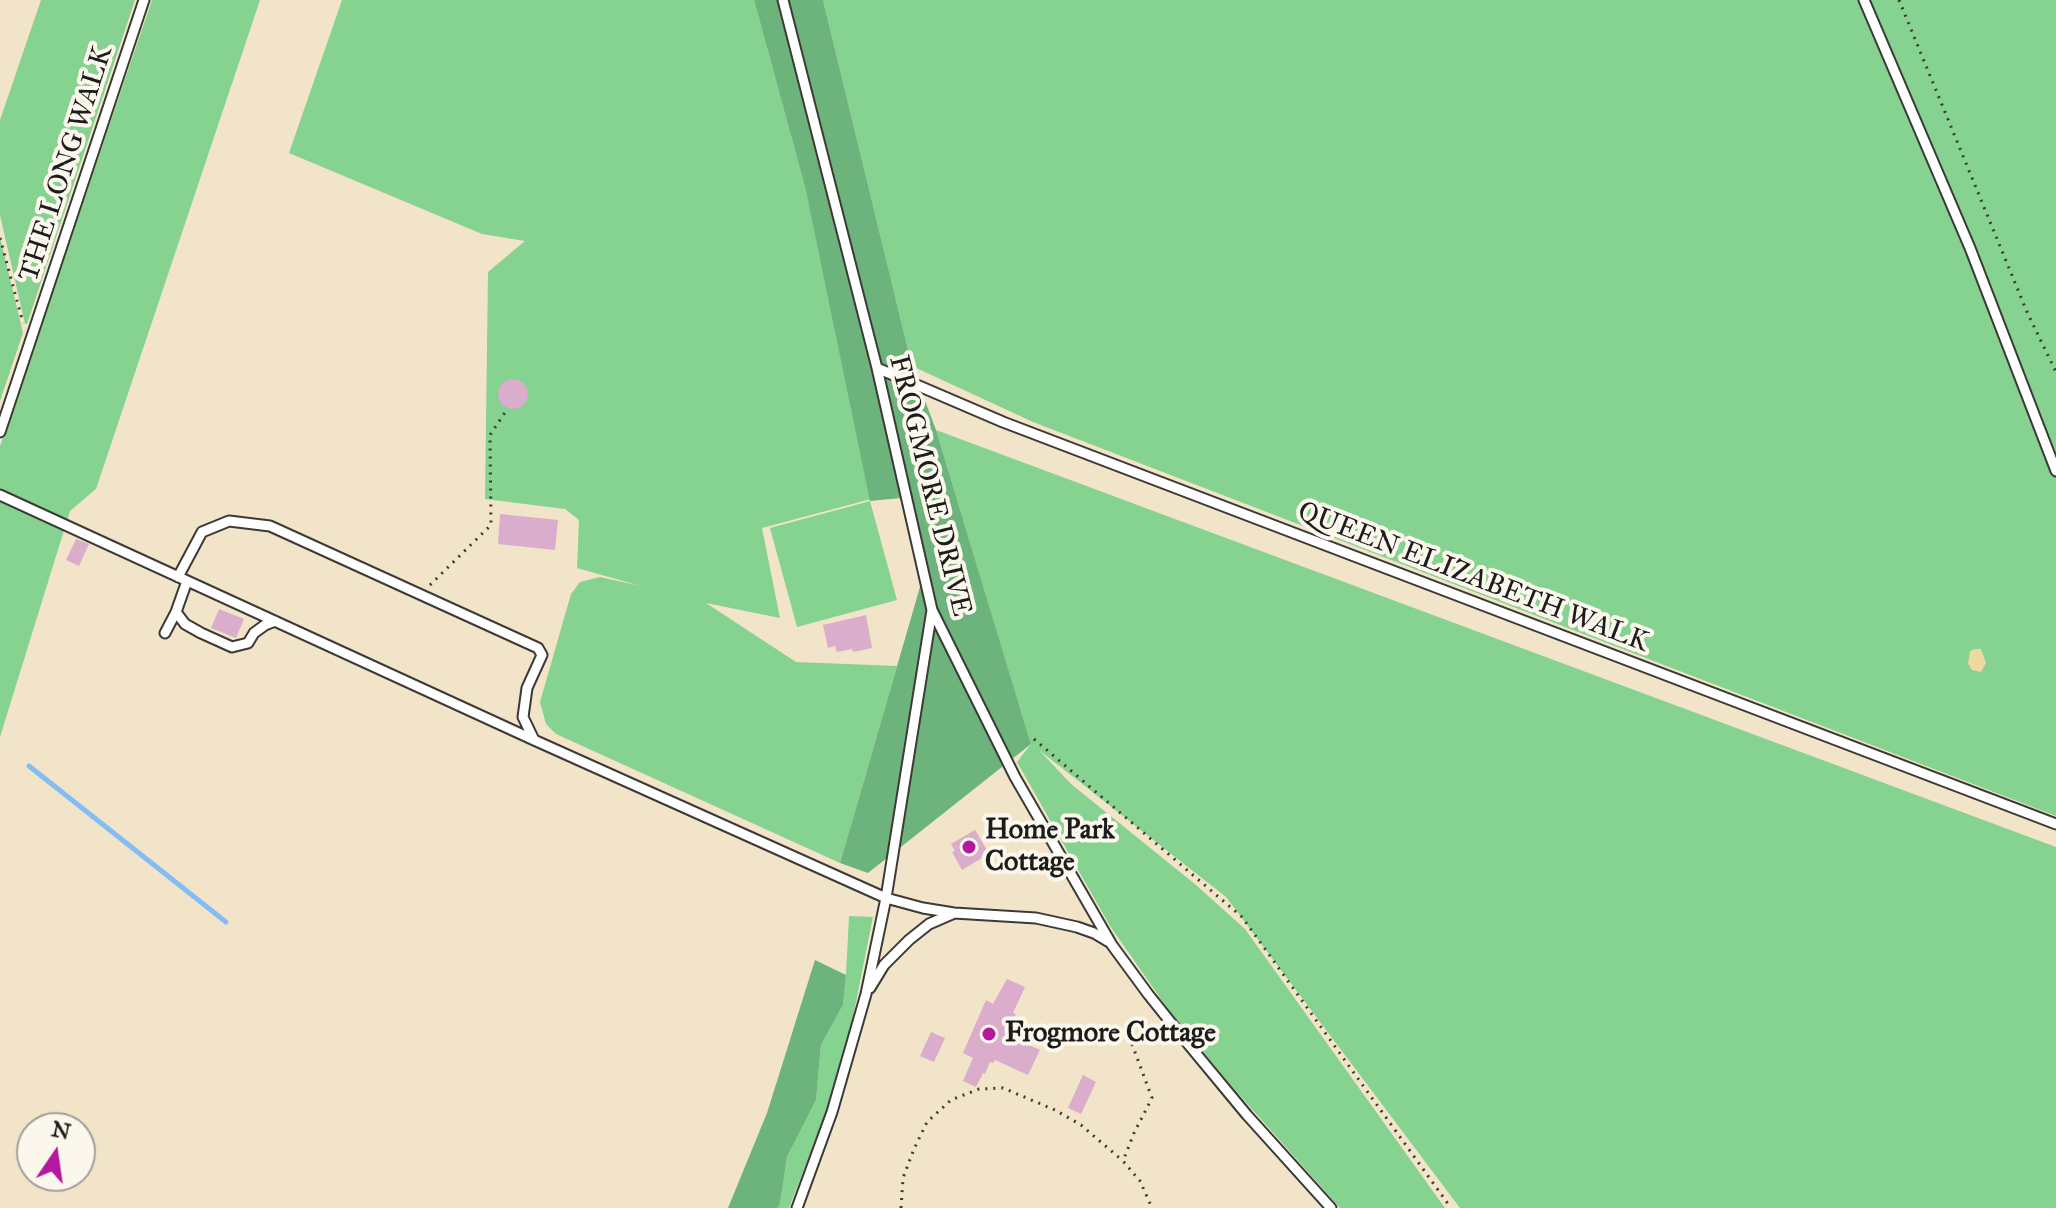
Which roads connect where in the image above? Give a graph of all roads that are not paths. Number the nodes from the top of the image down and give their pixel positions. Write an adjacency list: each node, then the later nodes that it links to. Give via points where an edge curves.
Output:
1 (144, 0): 5 (lane, THE LONG WALK)
2 (783, 0): 4 (lane, FROGMORE DRIVE)
3 (1864, 0): 6 (lane, via 1970,248)
4 (877, 368): 9 (lane, FROGMORE DRIVE); 14 (lane, QUEEN ELIZABETH WALK, via 1003,422)
5 (0, 432)
6 (2056, 471)
7 (0, 495): 8 (lane)
8 (182, 579): 10 (lane); 11 (lane); 13 (lane, via 202,532 229,521 270,526 421,594 541,651 523,717)
9 (932, 610): 15 (lane); 17 (lane, FROGMORE DRIVE, via 1015,777)
10 (176, 612): 11 (lane, via 185,624 232,647 248,643); 12 (lane)
11 (275, 621): 13 (lane)
12 (165, 633)
13 (534, 740): 15 (lane)
14 (2056, 824)
15 (886, 898): 16 (lane); 18 (lane)
16 (954, 913): 17 (lane, via 1036,918 1094,933); 18 (lane, via 909,940)
17 (1112, 945): 20 (lane, FROGMORE DRIVE, via 1247,1115)
18 (866, 994): 19 (lane)
19 (797, 1208)
20 (1331, 1208)

